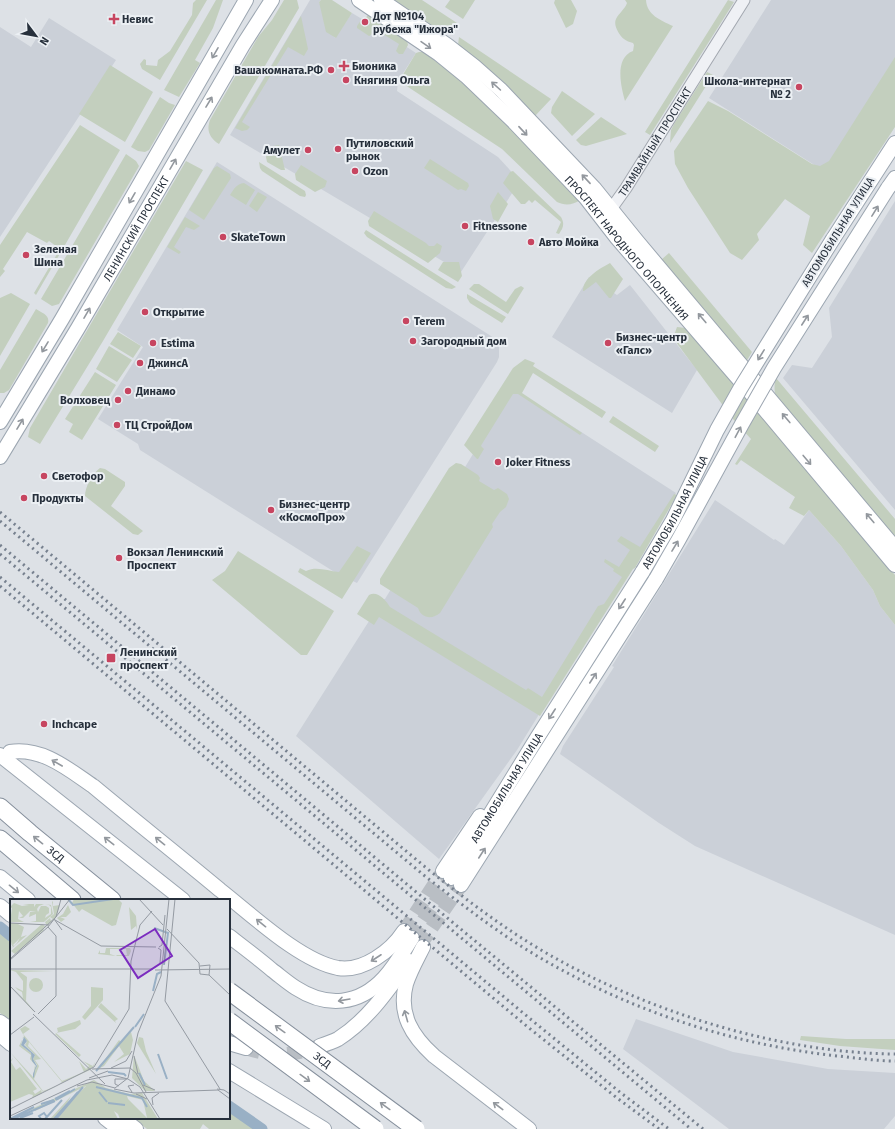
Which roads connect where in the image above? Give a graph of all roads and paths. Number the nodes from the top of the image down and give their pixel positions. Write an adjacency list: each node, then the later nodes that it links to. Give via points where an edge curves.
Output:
1 (246, 0): 10 (main road, ЛЕНИНСКИЙ ПРОСПЕКТ, one-way to 10)
2 (272, 0): 11 (main road, ЛЕНИНСКИЙ ПРОСПЕКТ, one-way to 2)
3 (359, 0): 9 (main road, ПРОСПЕКТ НАРОДНОГО ОПОЛЧЕНИЯ, one-way to 9, via 439,54 466,76 513,120)
4 (380, 0): 8 (main road, ПРОСПЕКТ НАРОДНОГО ОПОЛЧЕНИЯ, one-way to 4, via 501,90 447,45)
5 (744, 0): 8 (street, ТРАМВАЙНЫЙ ПРОСПЕКТ)
6 (895, 143): 7 (main road, АВТОМОБИЛЬНАЯ УЛИЦА, one-way to 7, bridge, via 740,389 673,520 643,571 537,738 466,836 451,878 656,579 774,368)
7 (895, 178)
8 (611, 209): 9 (street, ТРАМВАЙНЫЙ ПРОСПЕКТ); 12 (main road, ПРОСПЕКТ НАРОДНОГО ОПОЛЧЕНИЯ, one-way to 8)
9 (606, 223): 13 (main road, ПРОСПЕКТ НАРОДНОГО ОПОЛЧЕНИЯ, one-way to 13)
10 (0, 422)
11 (0, 457)
12 (895, 548)
13 (895, 565)
14 (5, 753): 21 (main road, one-way to 14); 25 (main road, one-way to 14, via 392,946 374,960 359,966 340,968 314,960 275,934 76,774 54,760 38,754 22,750)
15 (0, 807): 20 (highway, ЗСД, one-way to 15)
16 (0, 839): 19 (highway)
17 (0, 877): 18 (main road, one-way to 18)
18 (27, 899)
19 (71, 899)
20 (111, 899)
21 (182, 899)
22 (0, 906): 23 (main road)
23 (10, 914)
24 (230, 937): 25 (main road, one-way to 24, via 383,978 369,990 342,1002 323,1001 308,995)
25 (415, 940): 33 (main road, via 393,984 373,1008 338,1039); 43 (main road, one-way to 25, via 434,1056 411,1029 406,1020 403,1001)
26 (230, 992): 42 (highway, ЗСД, one-way to 26, bridge)
27 (0, 1022): 29 (main road)
28 (230, 1022): 41 (highway, one-way to 41, bridge)
29 (10, 1029)
30 (0, 1035): 31 (main road)
31 (10, 1043)
32 (230, 1043): 34 (main road)
33 (320, 1046)
34 (246, 1048)
35 (230, 1072): 40 (main road)
36 (106, 1119): 38 (main road)
37 (123, 1119): 39 (main road)
38 (119, 1129)
39 (136, 1129)
40 (324, 1129)
41 (375, 1129)
42 (416, 1129)
43 (529, 1129)

